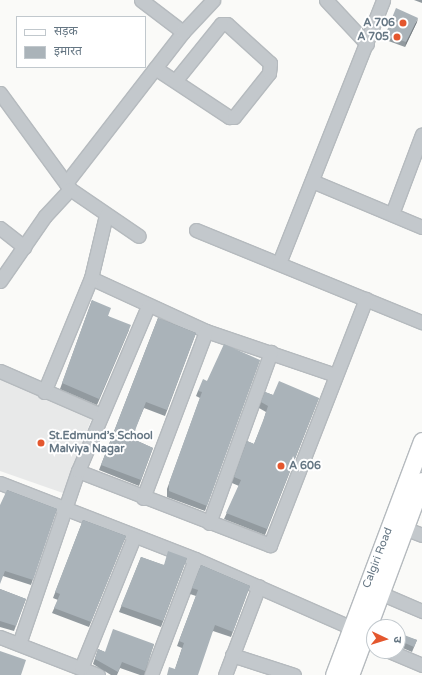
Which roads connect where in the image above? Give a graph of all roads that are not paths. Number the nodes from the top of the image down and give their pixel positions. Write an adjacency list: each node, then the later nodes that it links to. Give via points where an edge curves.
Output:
1 (142, 0): 5 (street)
2 (213, 0): 5 (street)
3 (326, 0): 6 (street)
4 (383, 0): 6 (street)
5 (183, 32): 7 (street)
6 (367, 44): 11 (street)
7 (155, 68): 8 (street); 12 (street)
8 (175, 81): 8 (street, via 229,118 234,117 269,73 270,63 227,24 221,24)
9 (0, 93): 12 (street)
10 (422, 134): 13 (street)
11 (312, 181): 13 (street); 20 (street)
12 (68, 186): 14 (street); 19 (street)
13 (392, 214): 15 (street)
14 (106, 215): 18 (street); 22 (street)
15 (422, 227)
16 (0, 228): 19 (street)
17 (196, 230): 20 (street)
18 (139, 236)
19 (24, 247): 21 (street)
20 (279, 264): 23 (street)
21 (2, 273)
22 (91, 278): 24 (street); 30 (street)
23 (366, 300): 25 (street); 29 (street)
24 (148, 306): 26 (street); 31 (street)
25 (422, 322)
26 (206, 331): 27 (street); 36 (street)
27 (271, 352): 29 (street); 38 (street)
28 (0, 371): 30 (street)
29 (335, 376): 38 (street, via 270,545)
30 (44, 392): 31 (street)
31 (101, 415): 33 (street)
32 (422, 441): 47 (main road, Calgiri Road)
33 (78, 471): 36 (street); 37 (street)
34 (422, 481): 39 (main road, Calgiri Road)
35 (0, 483): 37 (street)
36 (143, 498): 38 (street)
37 (64, 510): 41 (street); 48 (street)
38 (209, 523)
39 (404, 528): 40 (street); 44 (main road, Calgiri Road)
40 (422, 535)
41 (134, 537): 42 (street); 52 (street)
42 (195, 559): 43 (street); 54 (street)
43 (259, 586): 47 (street); 49 (street)
44 (380, 593): 45 (street); 47 (main road, Calgiri Road)
45 (422, 611)
46 (0, 637): 48 (street)
47 (363, 637): 57 (main road, Calgiri Road); 58 (main road, Calgiri Road)
48 (19, 644): 52 (street)
49 (232, 655): 55 (street); 56 (street)
50 (406, 658): 51 (street)
51 (422, 665)
52 (81, 668): 53 (street)
53 (98, 675)
54 (151, 675)
55 (225, 675)
56 (294, 675)
57 (334, 675)
58 (350, 675)

